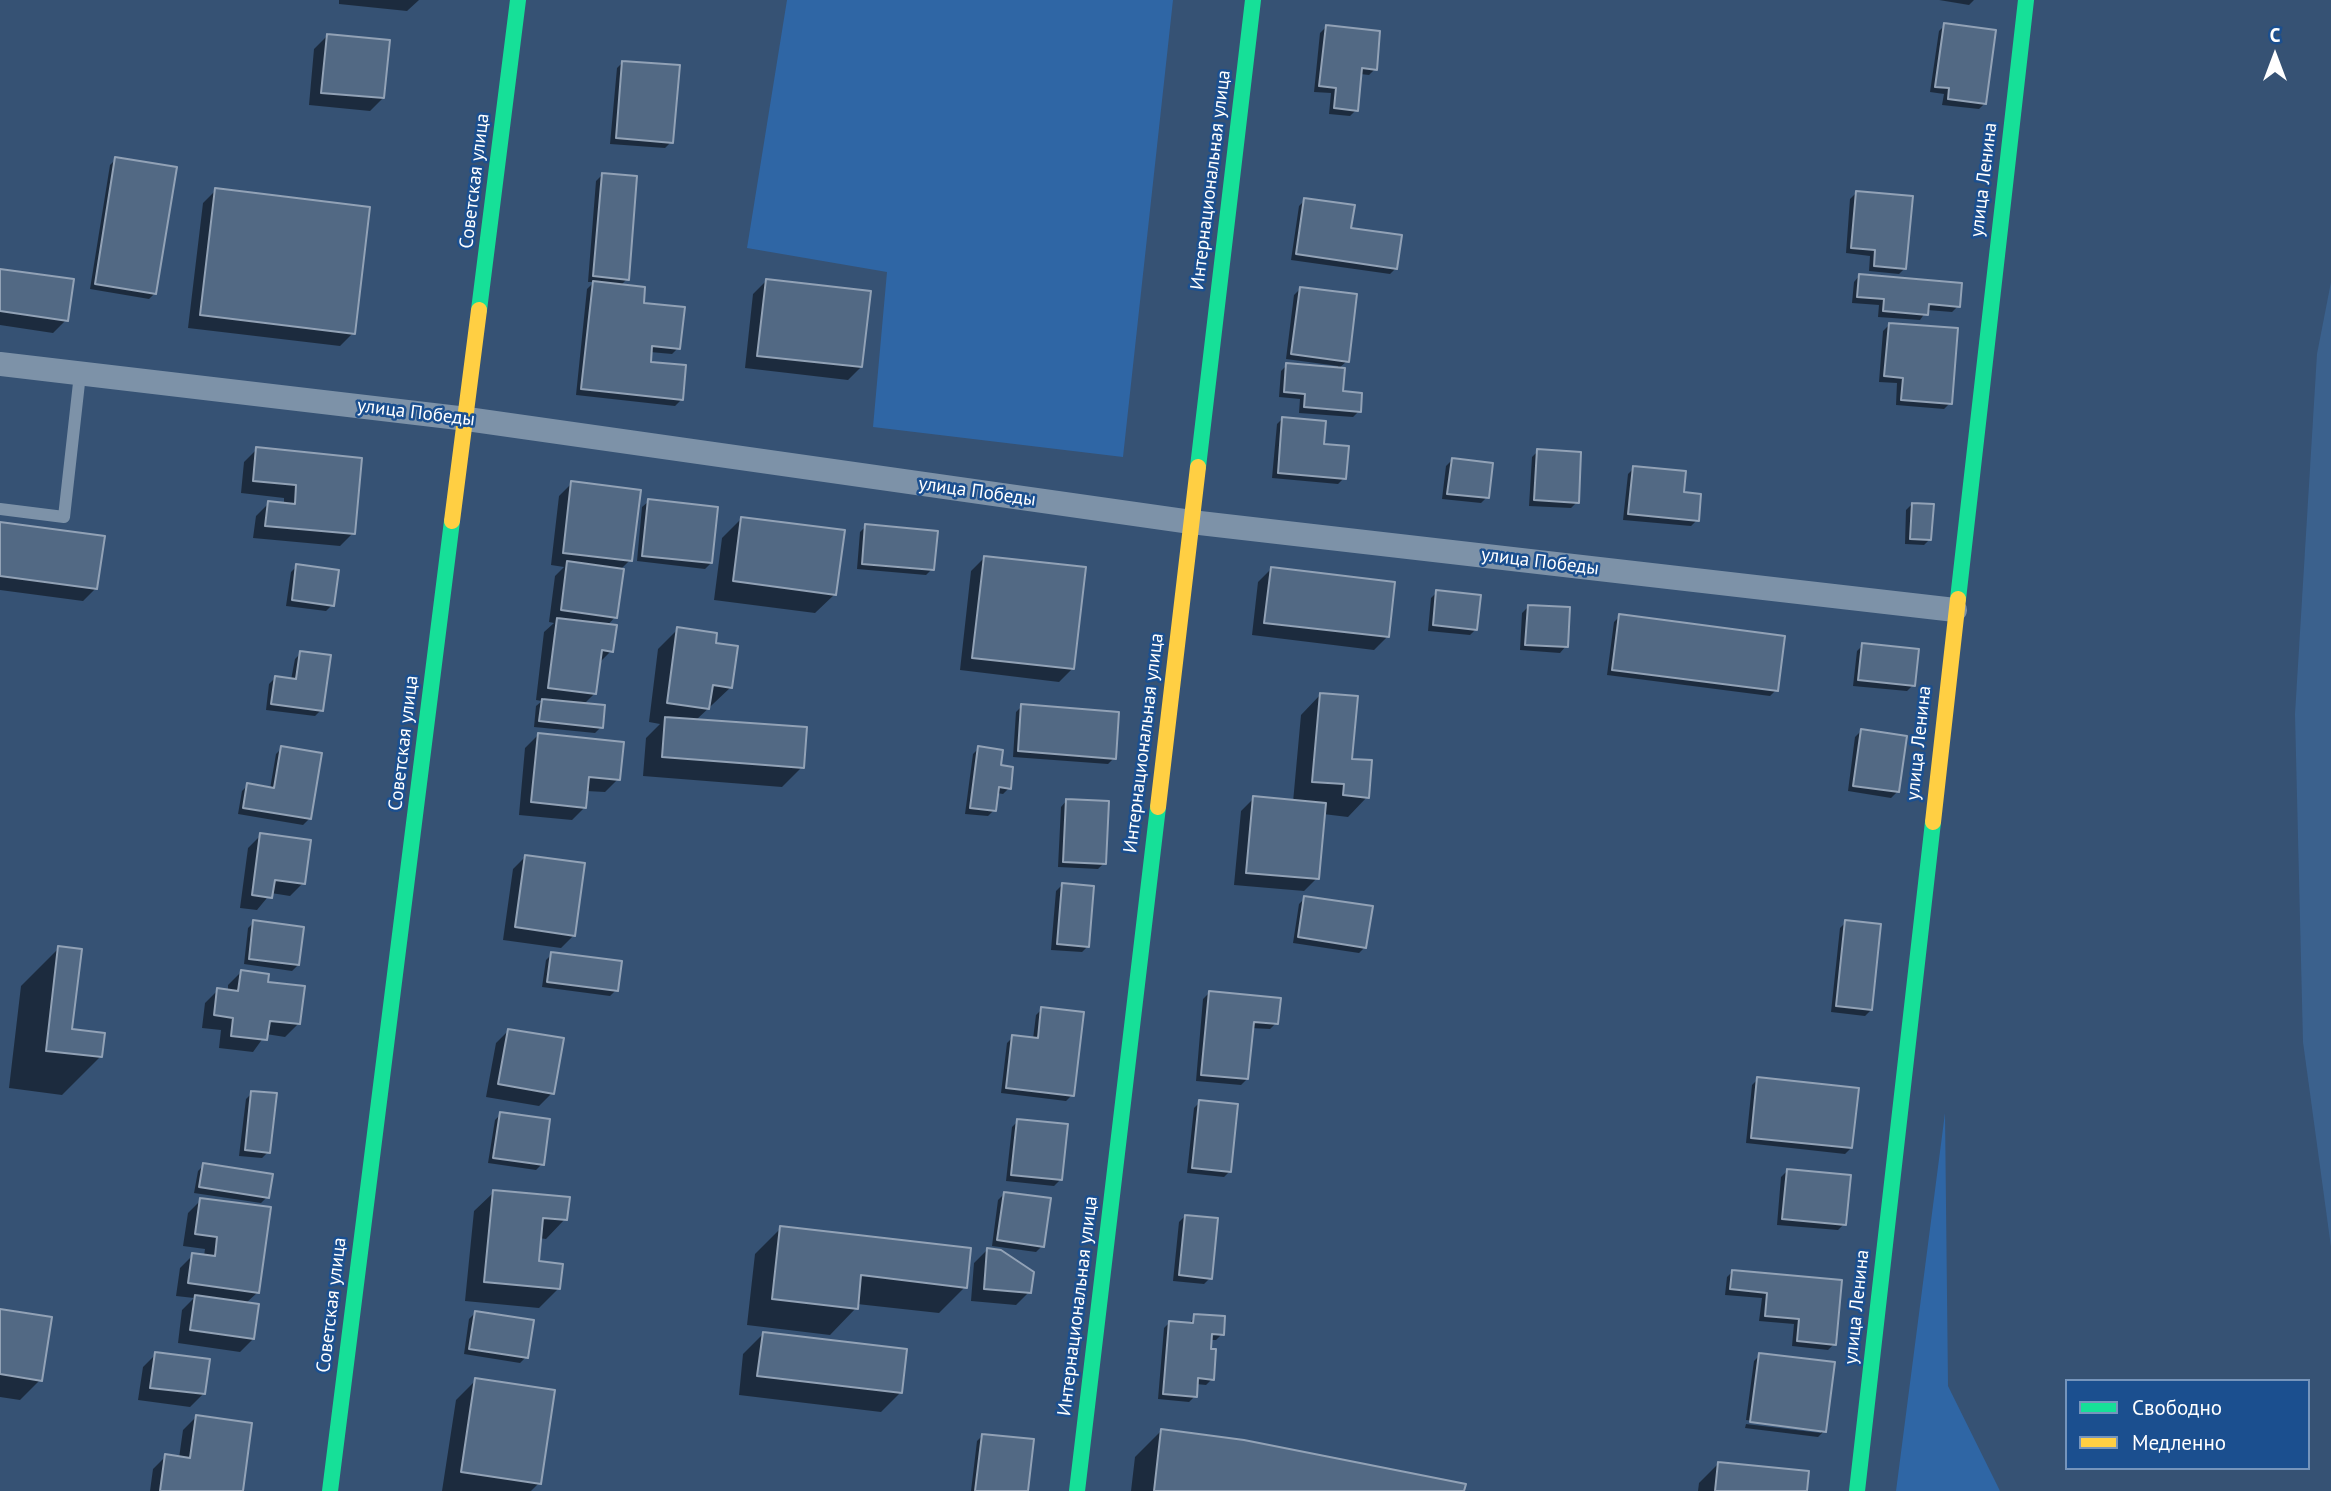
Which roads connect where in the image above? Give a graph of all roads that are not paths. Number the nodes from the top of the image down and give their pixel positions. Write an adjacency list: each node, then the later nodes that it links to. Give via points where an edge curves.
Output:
1 (518, 0): 6 (main road, Советская улица)
2 (1253, 0): 8 (main road, Интернациональная улица)
3 (2026, 0): 9 (main road, улица Ленина)
4 (0, 364): 5 (street, улица Победы)
5 (80, 374): 6 (street, улица Победы); 7 (lane, via 64,517)
6 (467, 419): 8 (street, улица Победы); 10 (main road, Советская улица)
7 (0, 509)
8 (1191, 522): 9 (street, улица Победы); 11 (main road, Интернациональная улица)
9 (1955, 610): 12 (main road, улица Ленина)
10 (330, 1491)
11 (1077, 1491)
12 (1857, 1491)

